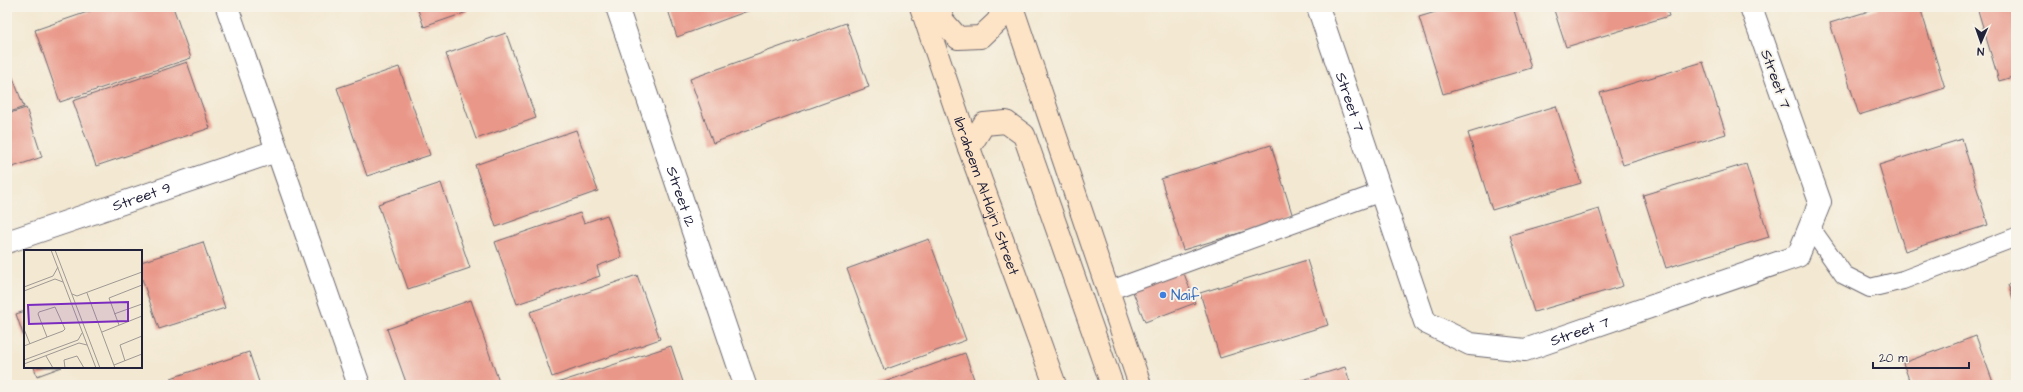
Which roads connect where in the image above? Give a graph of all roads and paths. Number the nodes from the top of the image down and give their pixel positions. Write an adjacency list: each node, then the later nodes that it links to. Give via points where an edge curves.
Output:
1 (227, 7): 10 (street)
2 (617, 7): 17 (street, Street 12)
3 (921, 7): 9 (main road, Ibraheem Al-Hajri Street)
4 (939, 7): 5 (main road, via 943,21 958,38 981,37 998,21)
5 (1003, 7)
6 (1012, 7): 15 (main road)
7 (1318, 7): 11 (street, Street 7)
8 (1750, 7): 12 (street, Street 7, via 1820,202)
9 (969, 148): 18 (main road, Ibraheem Al-Hajri Street); 19 (main road, via 984,124 1006,122 1024,135)
10 (276, 151): 14 (street, Street 9); 16 (street)
11 (1381, 192): 12 (street, Street 7, via 1425,322 1470,344 1525,350 1798,256); 15 (lane)
12 (1810, 227): 13 (lane, via 1844,275 1870,288 1902,280)
13 (2016, 237)
14 (7, 242)
15 (1108, 291): 20 (main road)
16 (359, 385)
17 (745, 385)
18 (1055, 385)
19 (1112, 385)
20 (1140, 385)

